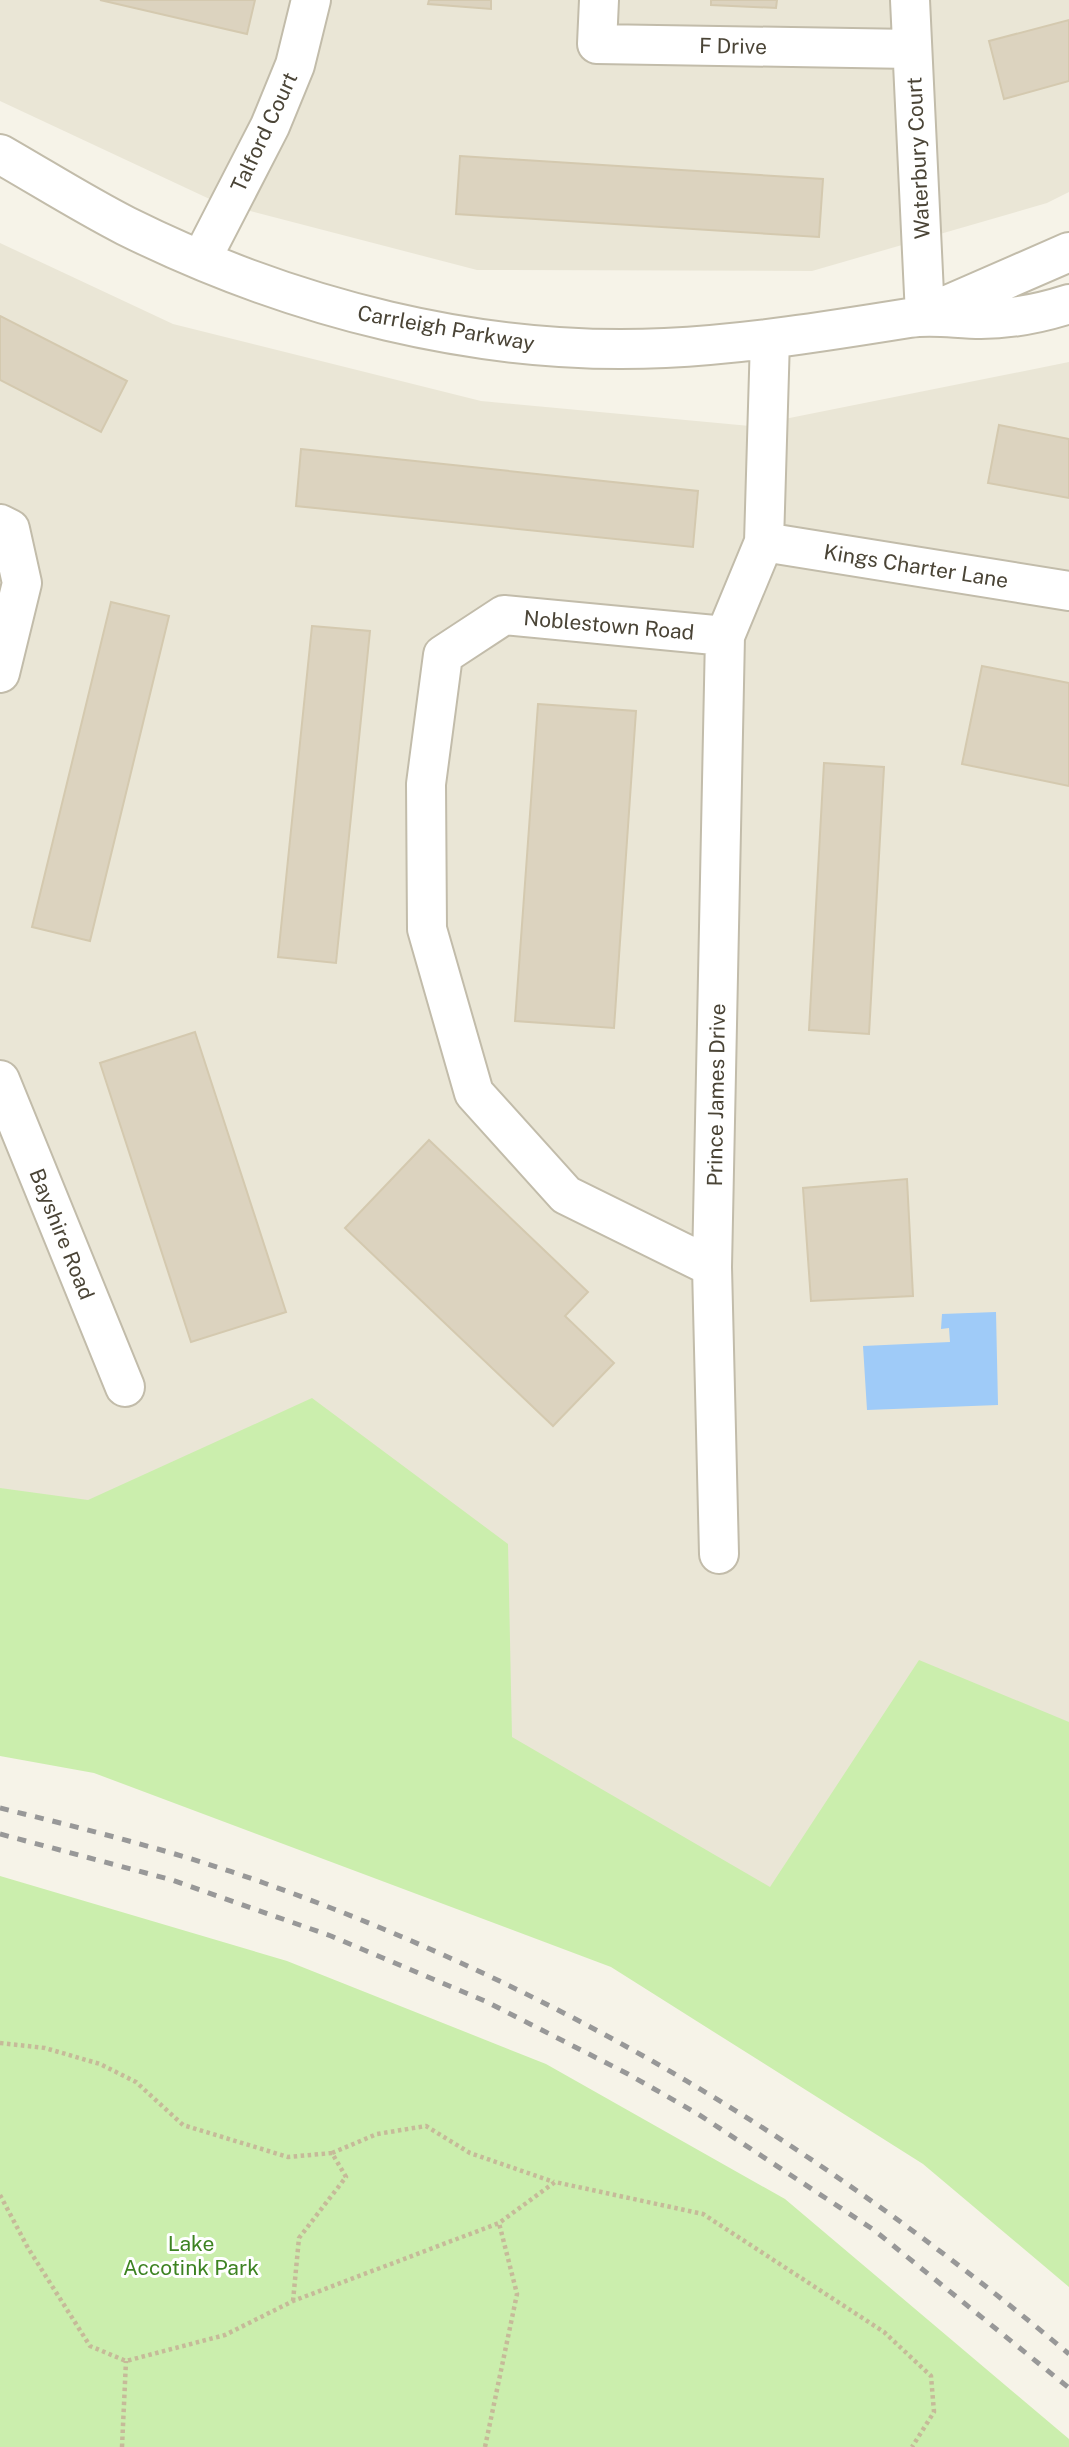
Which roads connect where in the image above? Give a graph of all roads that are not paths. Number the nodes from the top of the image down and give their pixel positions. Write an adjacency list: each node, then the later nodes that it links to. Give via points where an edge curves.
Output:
1 (311, 0): 7 (street, Talford Court, via 295,65 270,126)
2 (599, 0): 4 (street, F Drive, via 597,44)
3 (910, 0): 4 (street, Waterbury Court)
4 (912, 49): 9 (street, Waterbury Court)
5 (0, 154): 7 (street, Carrleigh Parkway, via 127,226)
6 (1069, 252): 9 (street, Carrleigh Parkway)
7 (202, 258): 10 (street, Carrleigh Parkway, via 291,294 389,322 483,339 650,348)
8 (1069, 304): 9 (street, Carrleigh Parkway, via 1040,313 983,319)
9 (925, 315): 10 (street, Carrleigh Parkway)
10 (771, 340): 12 (street, Noblestown Road)
11 (0, 524): 15 (street, via 10,529 22,583)
12 (764, 542): 13 (street, Kings Charter Lane); 14 (street, Noblestown Road)
13 (1069, 591)
14 (725, 636): 17 (street, Prince James Drive); 17 (street, Noblestown Road, via 504,615 443,655 426,784 427,929 474,1093 566,1195)
15 (0, 674)
16 (0, 1080): 18 (street, Bayshire Road)
17 (712, 1267): 19 (street, Prince James Drive)
18 (125, 1387)
19 (719, 1554)

